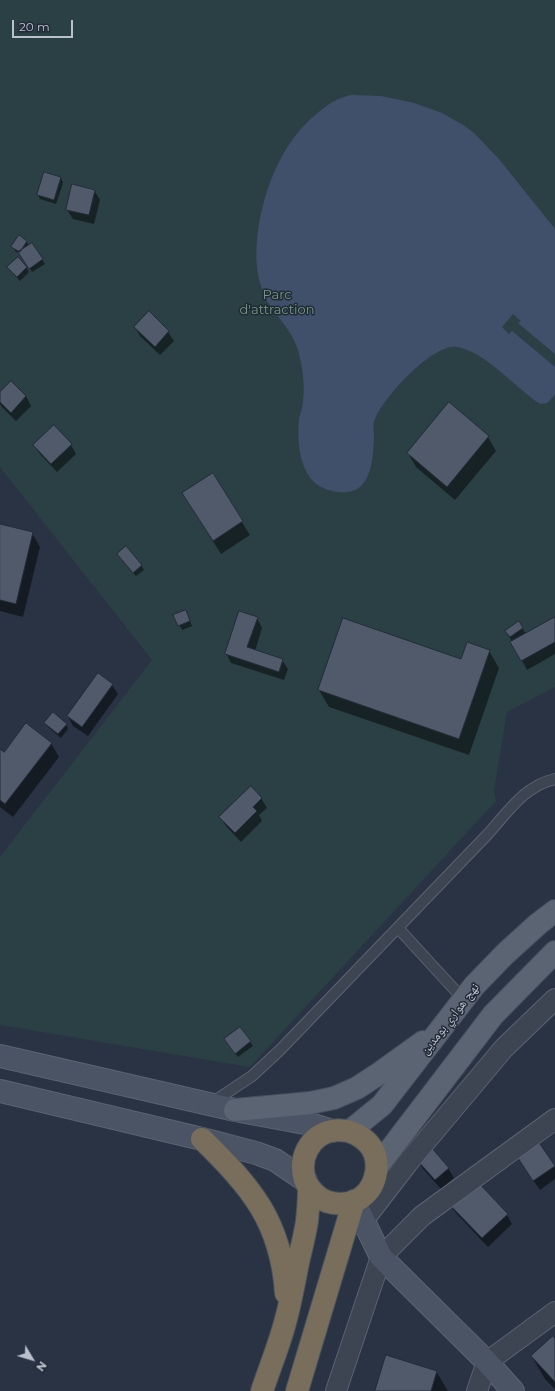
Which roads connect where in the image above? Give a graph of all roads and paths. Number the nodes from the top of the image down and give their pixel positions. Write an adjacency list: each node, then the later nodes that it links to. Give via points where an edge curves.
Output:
1 (555, 779): 3 (lane, via 540,783 519,799 488,835)
2 (555, 911): 6 (main road, نهج هواري بومدين, via 505,954)
3 (398, 928): 6 (lane); 10 (lane, via 266,1063 252,1076)
4 (555, 952): 15 (main road, via 493,1015)
5 (555, 999): 18 (street, via 504,1048 410,1160)
6 (464, 1000): 7 (main road, نهج هواري بومدين)
7 (446, 1024): 11 (main road, via 380,1073 357,1088 334,1098 310,1103); 13 (main road, نهج هواري بومدين, via 382,1105)
8 (0, 1056): 10 (main road)
9 (0, 1092): 14 (main road)
10 (210, 1104): 11 (main road)
11 (234, 1110): 13 (main road)
12 (555, 1119): 19 (street, via 422,1216)
13 (341, 1131): 15 (highway, via 360,1136 369,1144 375,1155); 16 (highway, via 322,1135 313,1141 307,1150 303,1160)
14 (202, 1139): 16 (main road, via 275,1160); 21 (highway, via 251,1191 265,1214 283,1262)
15 (377, 1167): 17 (highway, via 370,1187 362,1197)
16 (307, 1184): 17 (highway, via 317,1196 327,1202 339,1204); 21 (highway, via 307,1222)
17 (354, 1201): 18 (main road); 24 (highway)
18 (363, 1221): 19 (main road)
19 (381, 1258): 22 (main road); 25 (street)
20 (555, 1312): 22 (street)
21 (286, 1321): 23 (highway)
22 (487, 1362): 26 (street); 27 (main road)
23 (262, 1391)
24 (297, 1391)
25 (336, 1391)
26 (477, 1391)
27 (513, 1391)

